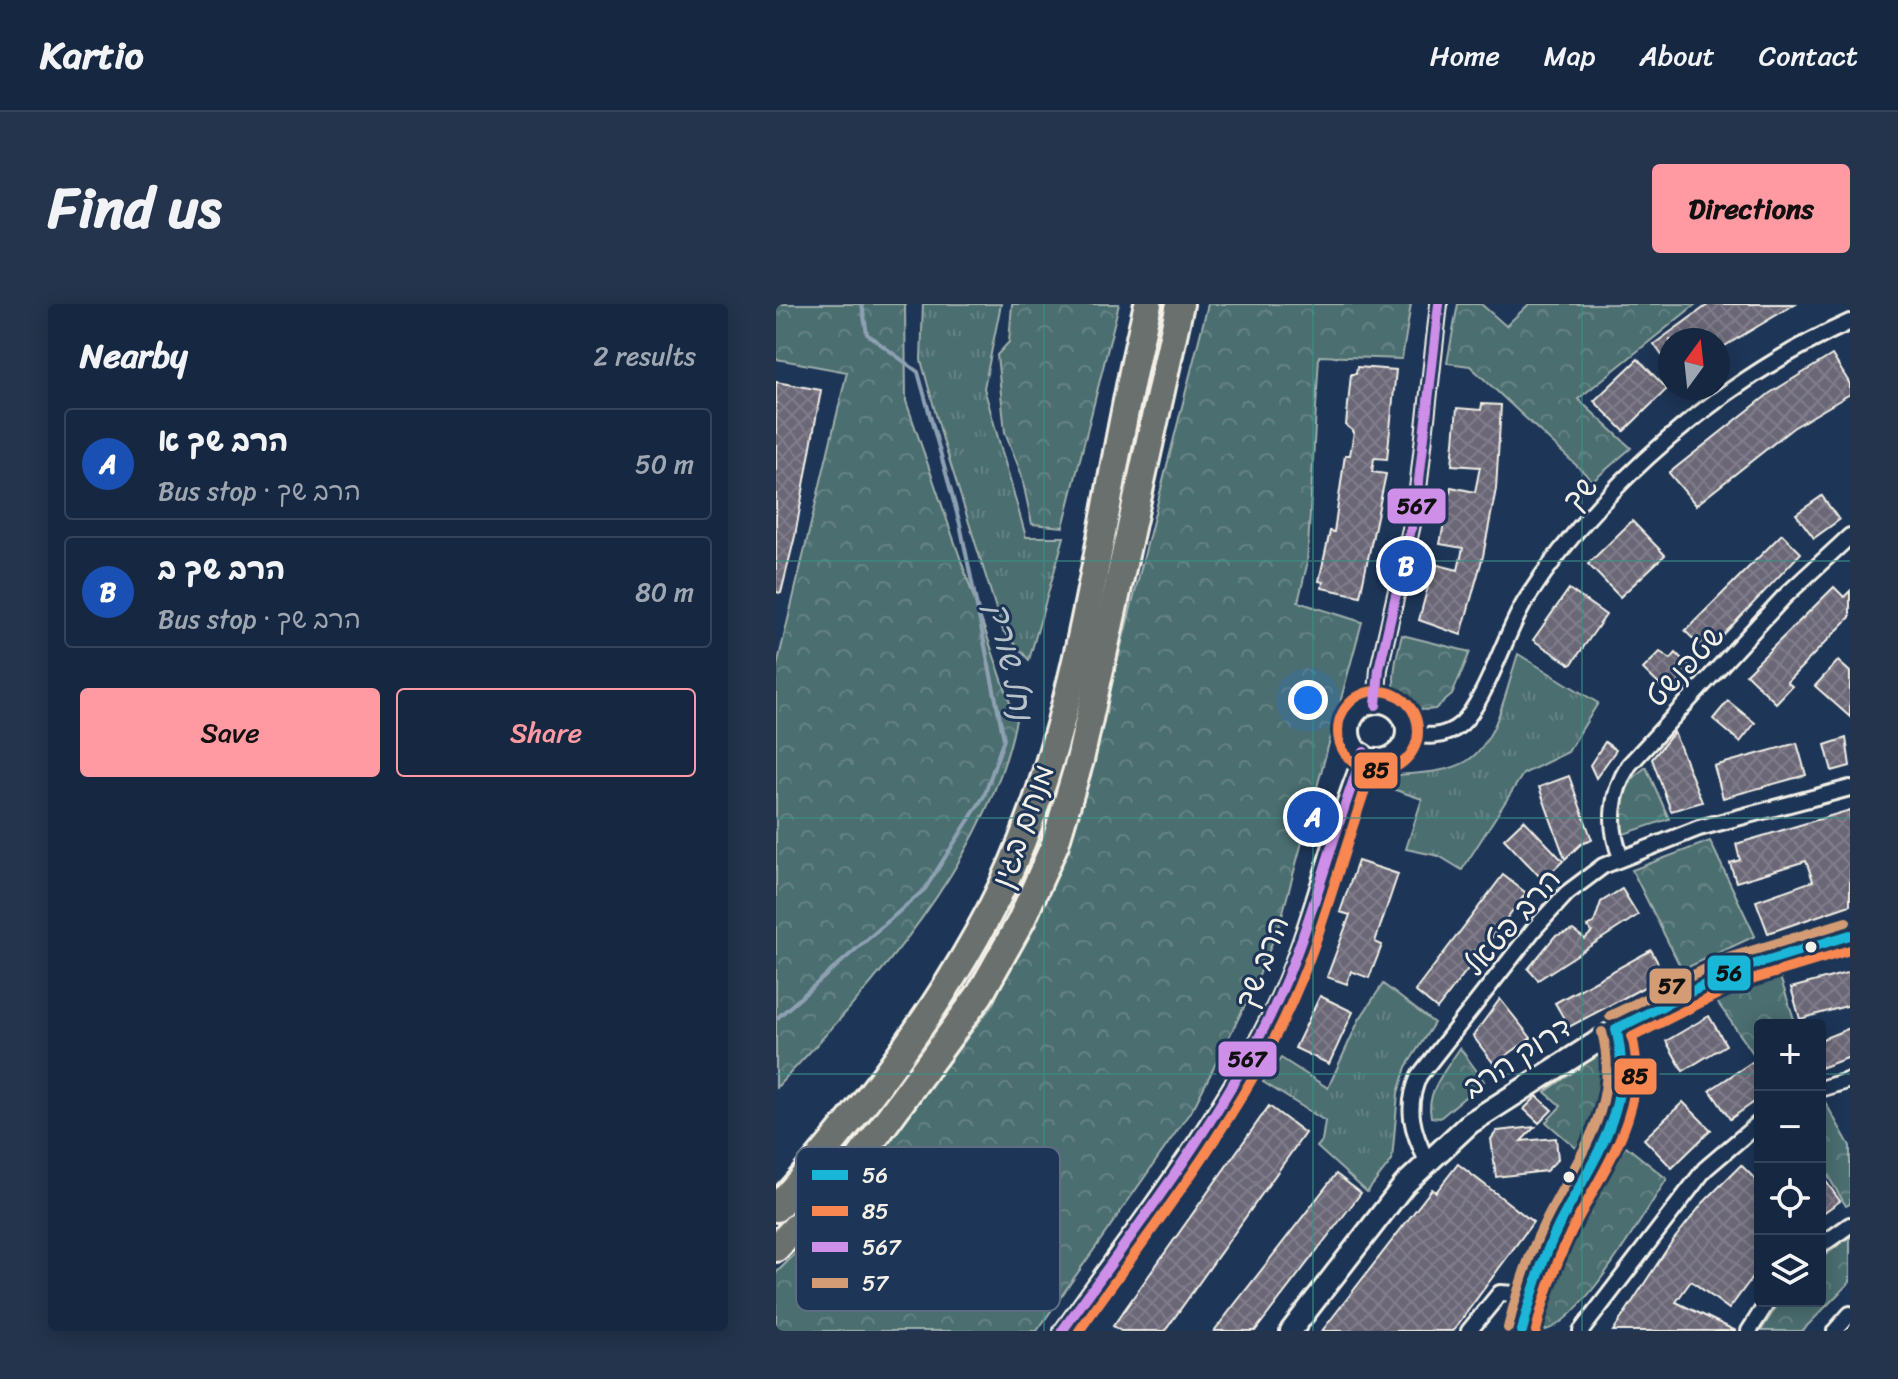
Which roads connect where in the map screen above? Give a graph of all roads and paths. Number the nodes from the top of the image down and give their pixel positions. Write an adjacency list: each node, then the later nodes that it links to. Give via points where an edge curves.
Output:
1 (1148, 304): 16 (highway, מנחם בגין, via 1081,630 1051,755 1022,843 975,936 930,1008)
2 (1180, 304): 17 (highway, מנחם בגין, via 1080,760 1055,844 1021,921 980,994)
3 (1439, 304): 6 (street, via 1416,507 1379,669)
4 (1850, 322): 7 (street, שך, via 1754,375 1671,436 1546,571 1511,624 1466,719 1433,736)
5 (1850, 536): 10 (street, שטפנשט, via 1784,597 1629,765 1614,805 1613,830)
6 (1376, 705): 7 (street, via 1399,716); 8 (street, via 1361,711 1353,724 1354,740)
7 (1404, 733): 8 (street, via 1389,754)
8 (1364, 752): 28 (street, הרב שך, via 1295,957 1270,1015 1212,1115)
9 (1850, 788): 10 (street, הרב פטאל, via 1699,828)
10 (1621, 857): 18 (street, הרב פטאל, via 1585,878 1552,909 1419,1076 1410,1102 1412,1127)
11 (1850, 935): 12 (street, דרוק הרב, via 1733,971)
12 (1616, 1029): 18 (street, דרוק הרב, via 1492,1108); 25 (street, via 1626,1066 1620,1103 1548,1248)
13 (1850, 1080): 14 (street)
14 (1826, 1087)
15 (1754, 1127): 32 (street, via 1705,1169)
16 (829, 1147)
17 (868, 1147)
18 (1427, 1161): 29 (street, דרוק הרב, via 1376,1218)
19 (796, 1186): 20 (highway, מנחם בגין)
20 (776, 1208)
21 (1850, 1225): 23 (street)
22 (796, 1227): 24 (highway, מנחם בגין)
23 (1826, 1242)
24 (776, 1248)
25 (1531, 1295): 30 (street, via 1500,1293); 31 (street)
26 (1764, 1307): 33 (street)
27 (1850, 1314): 34 (street)
28 (1062, 1331)
29 (1291, 1331)
30 (1469, 1331)
31 (1522, 1331)
32 (1581, 1331)
33 (1749, 1331)
34 (1835, 1331)

